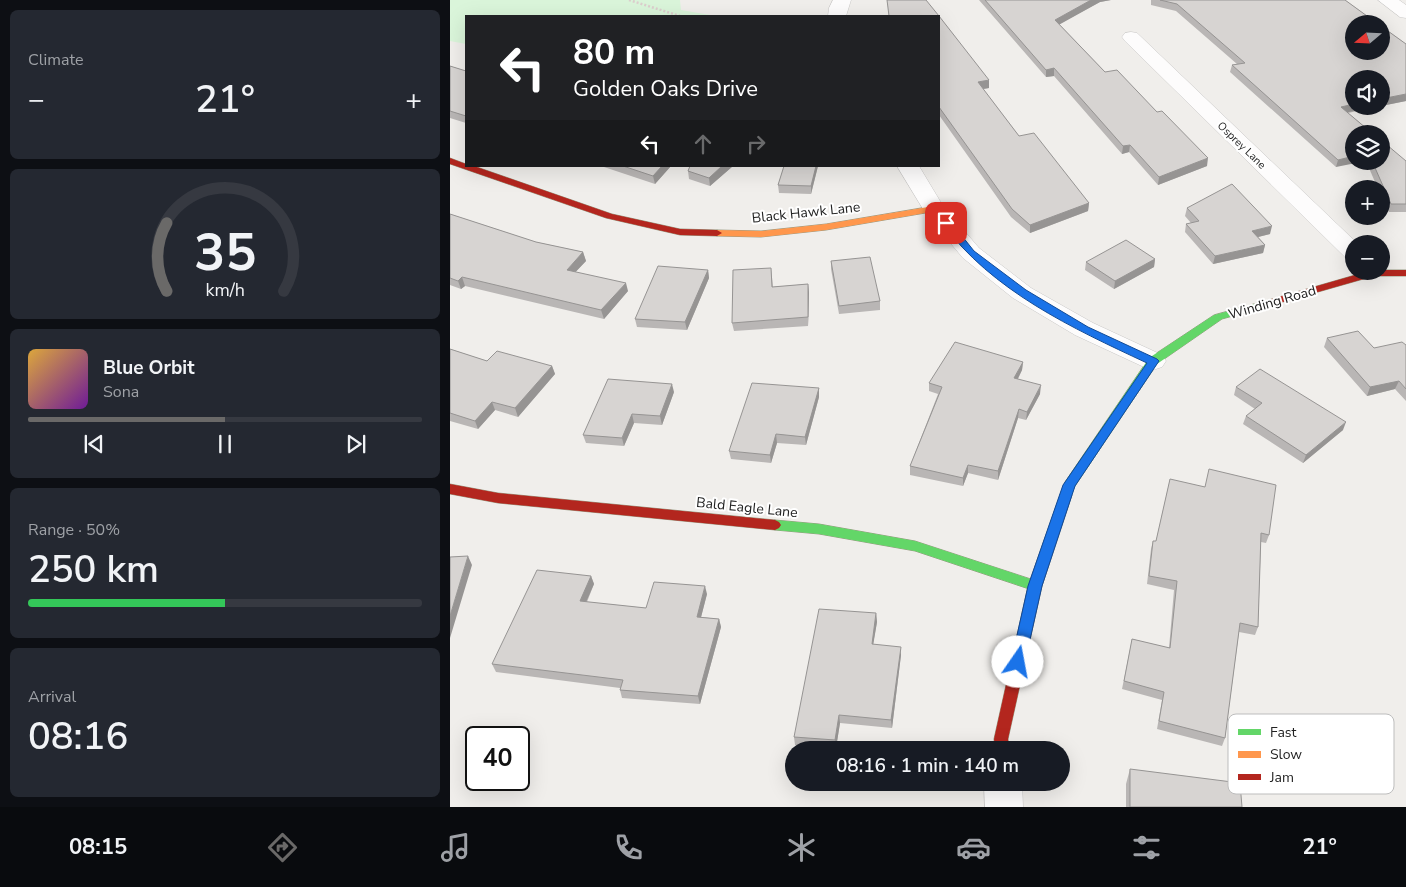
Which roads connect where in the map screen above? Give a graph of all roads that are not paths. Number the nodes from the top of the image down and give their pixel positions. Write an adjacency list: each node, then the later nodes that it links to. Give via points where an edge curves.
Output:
1 (842, 0): 4 (street)
2 (1387, 0): 3 (street)
3 (1406, 13)
4 (837, 15)
5 (1131, 37): 11 (street, Osprey Lane)
6 (450, 161): 7 (street, Black Hawk Lane)
7 (465, 166)
8 (467, 167): 10 (street, Black Hawk Lane, via 609,216 680,232 761,234)
9 (909, 167): 10 (street)
10 (934, 209): 15 (street, via 971,253 1022,293 1084,329)
11 (1345, 244)
12 (1390, 273): 13 (street, Winding Road)
13 (1406, 273)
14 (1345, 280): 15 (street, Winding Road, via 1218,317)
15 (1153, 361): 17 (street, Winding Road, via 1069,485)
16 (450, 489): 17 (street, Bald Eagle Lane, via 498,498 819,529 915,546)
17 (1035, 586): 18 (street, Winding Road)
18 (1001, 741)
19 (1003, 791): 20 (street)
20 (1004, 807)

